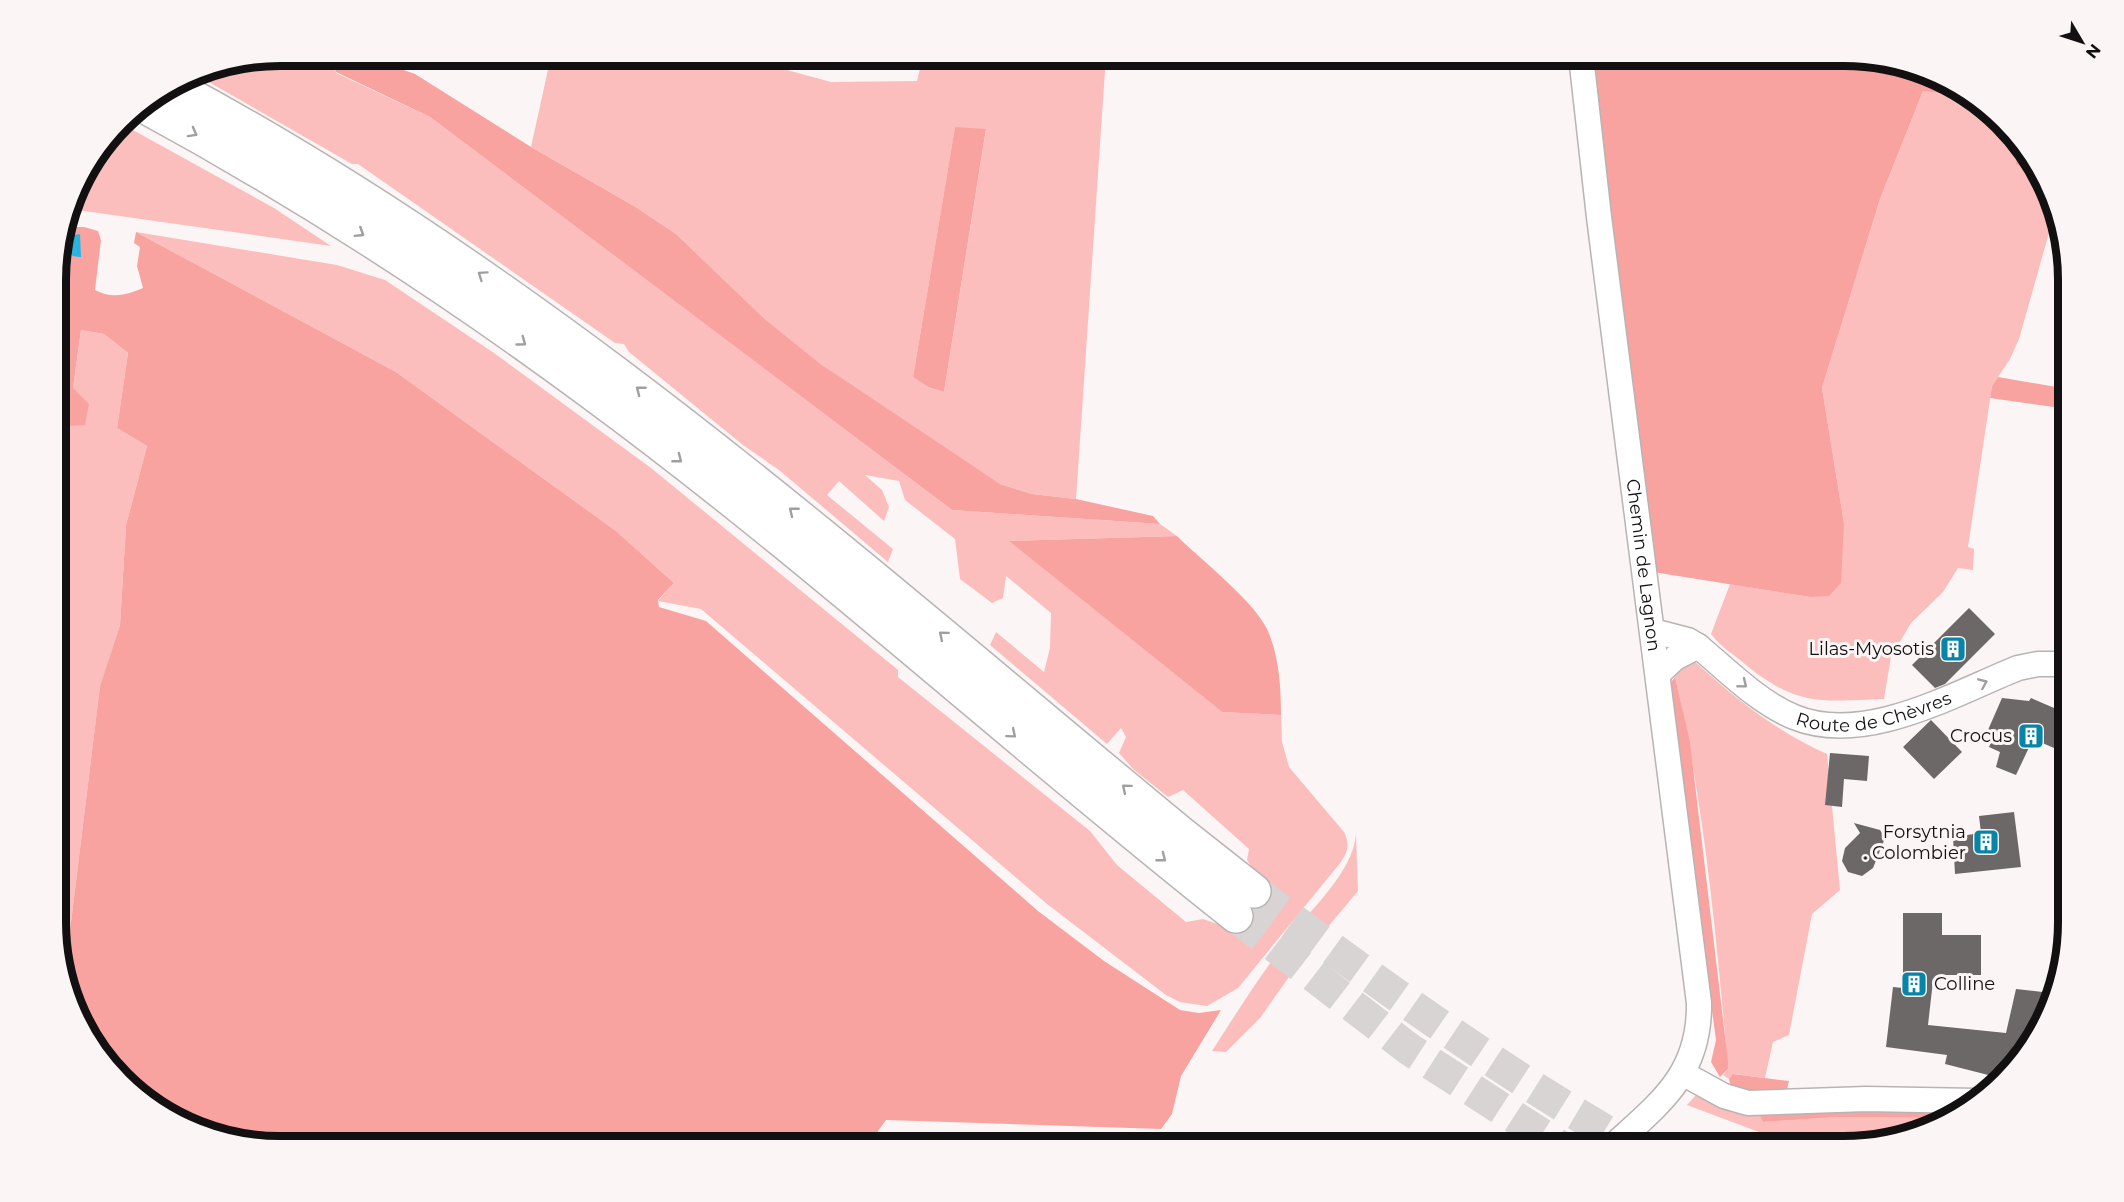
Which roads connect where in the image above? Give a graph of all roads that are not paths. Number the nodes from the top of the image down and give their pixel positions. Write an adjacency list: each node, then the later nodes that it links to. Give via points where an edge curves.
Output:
1 (1582, 66): 4 (street, Chemin de Lagnon)
2 (181, 90): 3 (highway, one-way to 2, via 254,168 434,280 594,394 742,509 1147,846 1245,903 1128,790 742,469 610,367 436,243)
3 (150, 110)
4 (1653, 632): 5 (street, Route de Chèvres); 7 (street, Chemin de Lagnon)
5 (1698, 646): 6 (street, Route de Chèvres, one-way to 6, via 1777,708 1813,723 1830,724 1898,717 2018,668); 7 (street, via 1675,658)
6 (2058, 664)
7 (1659, 673): 8 (street, Chemin de Lagnon, via 1699,1003 1698,1033)
8 (1684, 1074): 9 (street, via 1724,1096 1749,1103); 10 (street, via 1664,1100)
9 (1962, 1101)
10 (1624, 1136)

